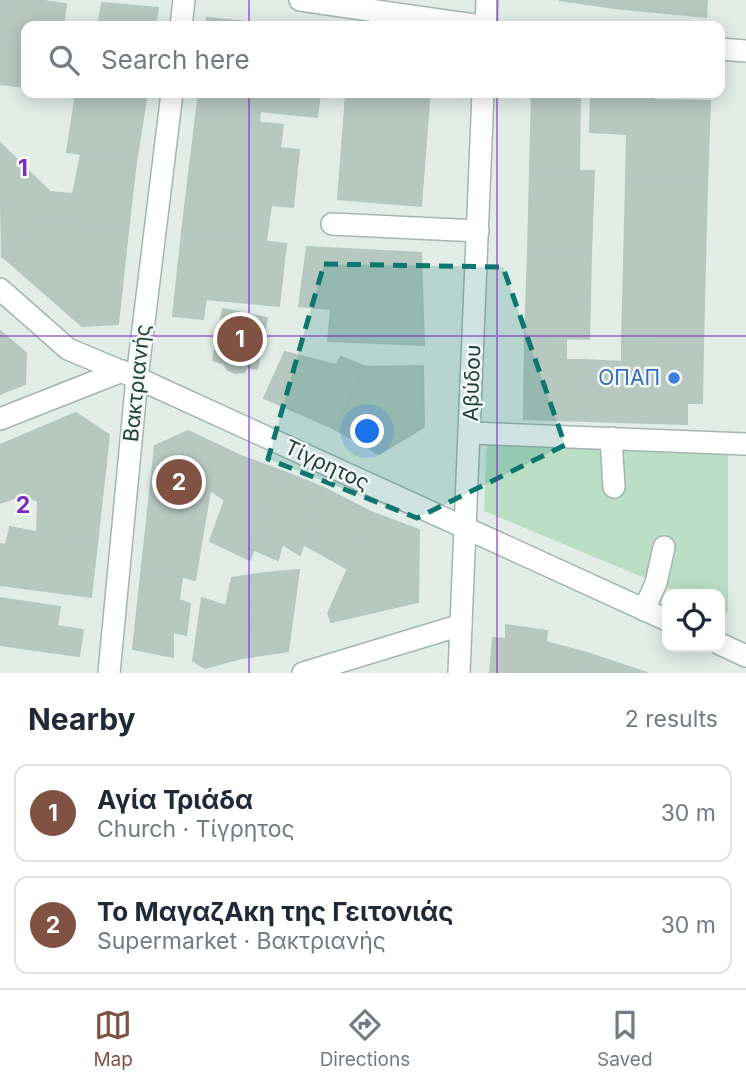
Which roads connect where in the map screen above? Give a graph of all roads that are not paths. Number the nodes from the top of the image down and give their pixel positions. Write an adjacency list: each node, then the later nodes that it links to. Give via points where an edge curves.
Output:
1 (184, 0): 4 (street)
2 (300, 0): 5 (street)
3 (487, 0): 6 (street)
4 (182, 21)
5 (449, 21)
6 (485, 21)
7 (725, 49): 8 (street)
8 (746, 51)
9 (171, 98): 14 (street, Βακτριανής)
10 (483, 98): 12 (street, Αβύδου)
11 (332, 224): 12 (street)
12 (478, 230): 16 (street, Αβύδου)
13 (0, 289): 14 (street, Τίγρητος, via 68,349)
14 (129, 374): 15 (street); 20 (street, Τίγρητος); 27 (street, Βακτριανής)
15 (0, 419)
16 (470, 433): 17 (street); 20 (street, Αβύδου)
17 (611, 438): 18 (street); 19 (street)
18 (746, 444)
19 (614, 487)
20 (466, 528): 22 (street, Τίγρητος); 24 (street, Αβύδου)
21 (664, 547): 22 (street)
22 (644, 610): 23 (street, Τίγρητος)
23 (662, 618)
24 (461, 625): 28 (street); 29 (street, Αβύδου)
25 (725, 646): 26 (street)
26 (746, 656)
27 (109, 673)
28 (303, 673)
29 (459, 673)

